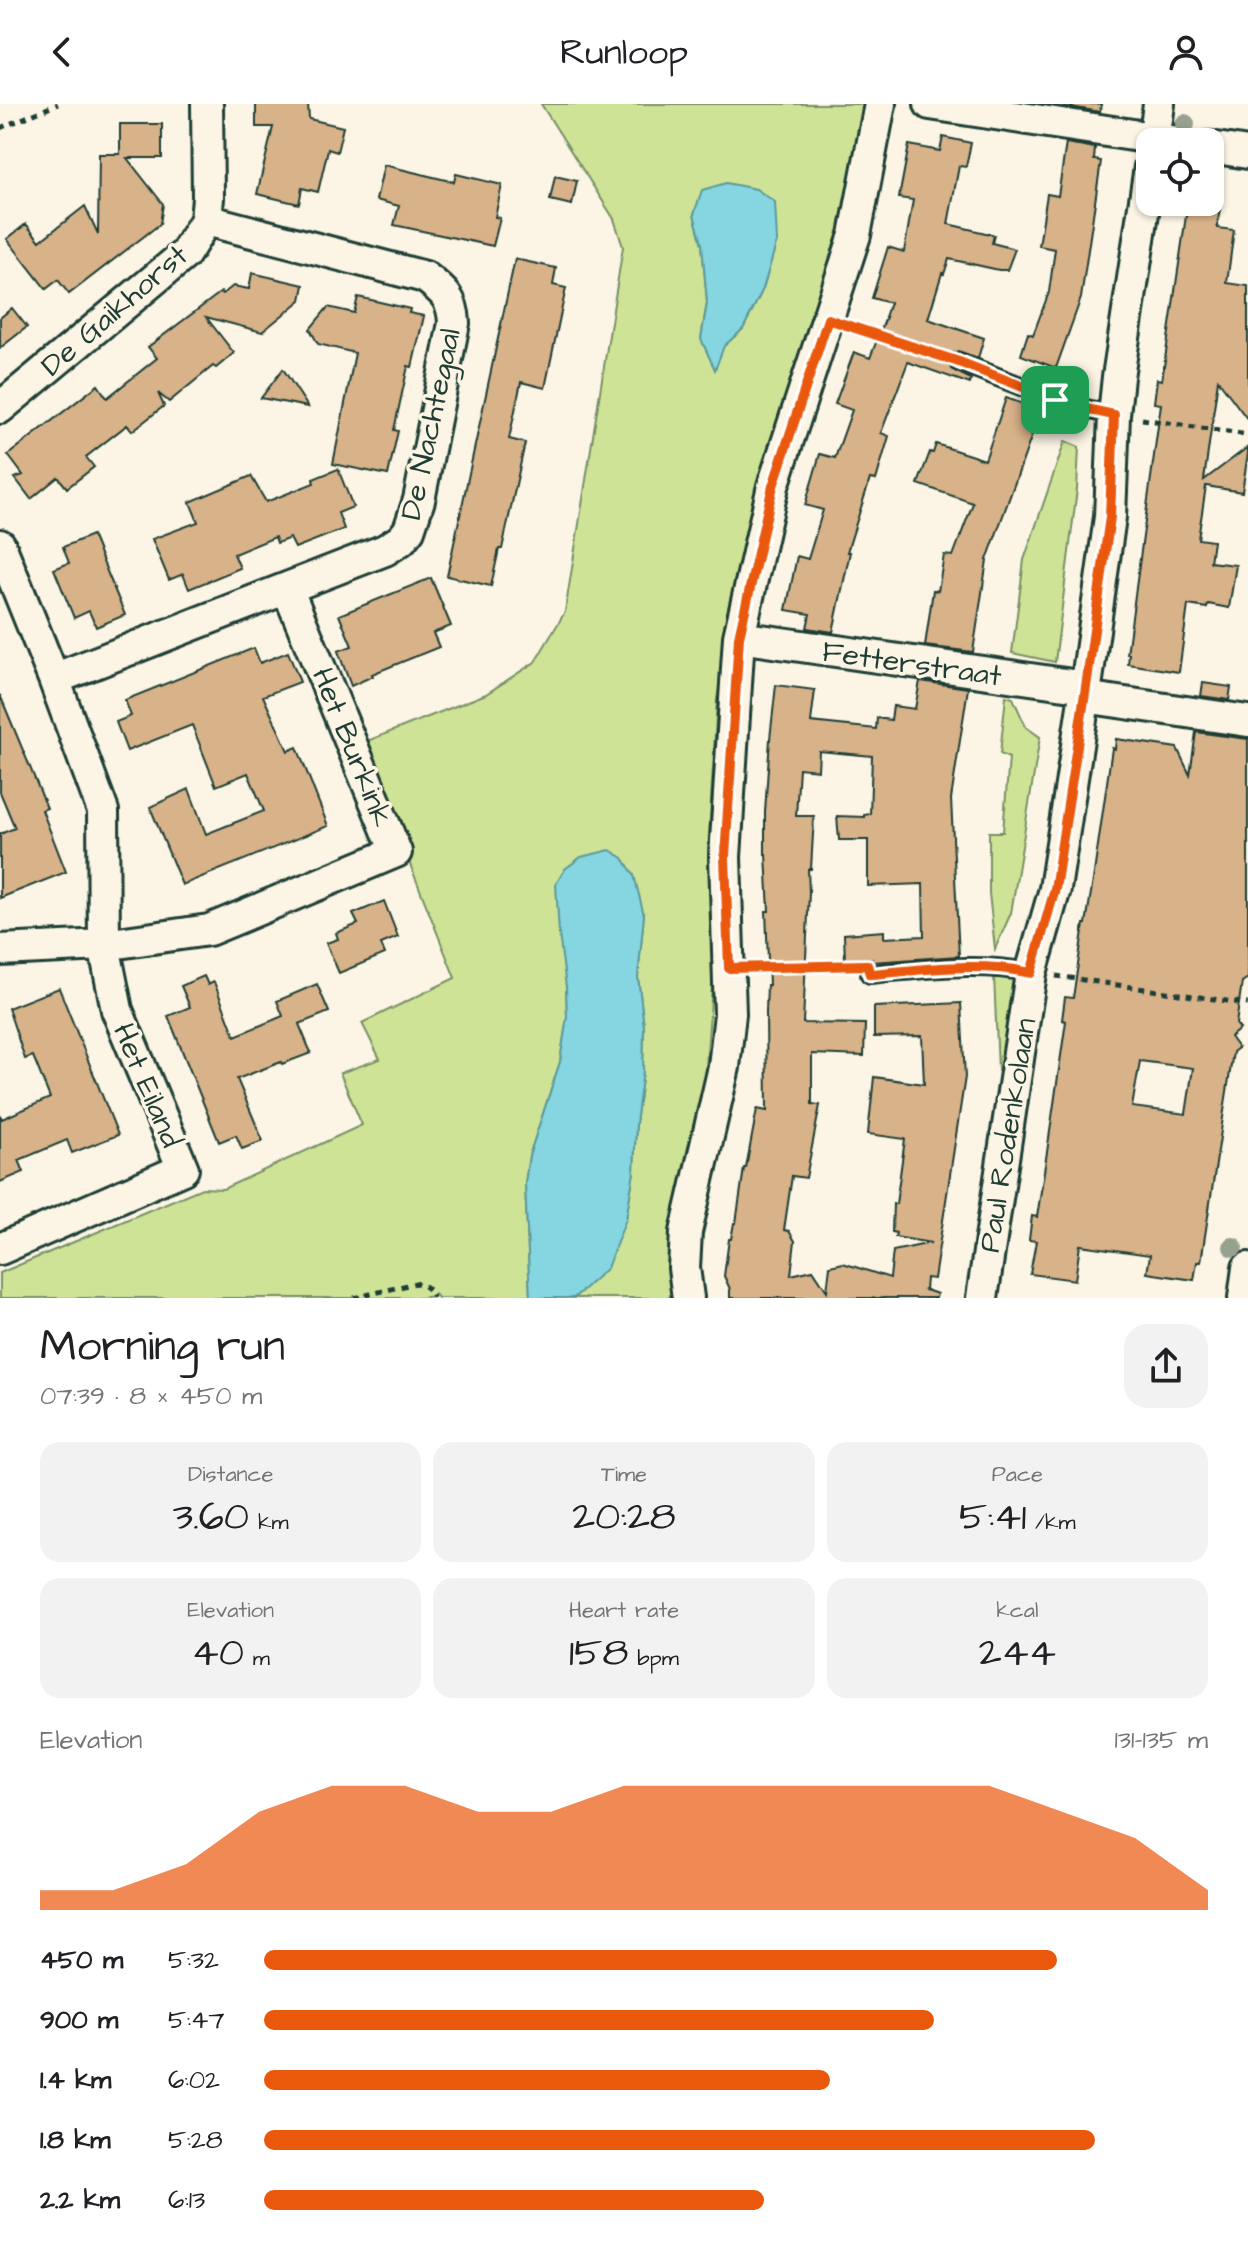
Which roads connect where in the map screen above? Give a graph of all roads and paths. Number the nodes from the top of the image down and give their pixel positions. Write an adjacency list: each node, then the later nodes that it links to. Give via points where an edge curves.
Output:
1 (58, 104): 6 (path)
2 (207, 104): 12 (street, De Gaikhorst)
3 (880, 104): 13 (street, via 855,235)
4 (930, 104): 8 (street)
5 (1159, 104): 7 (street, Paul Rodenkolaan)
6 (0, 128)
7 (1159, 128)
8 (1136, 143)
9 (1224, 149): 10 (street)
10 (1248, 153)
11 (1147, 216): 16 (street, Paul Rodenkolaan)
12 (206, 220): 15 (street, De Gaikhorst, via 185,254); 19 (street, De Nachtegaal, via 425,277 453,305 454,323 409,530 385,550)
13 (828, 319): 14 (path); 20 (street, via 773,486)
14 (959, 362): 16 (lane, via 1072,406)
15 (0, 408)
16 (1114, 415): 17 (path); 22 (street, Paul Rodenkolaan, via 1110,517)
17 (1248, 435)
18 (0, 545): 21 (street)
19 (287, 588): 21 (street); 24 (street, Het Burkink, via 396,852 209,930)
20 (739, 637): 22 (street, Fetterstraat); 26 (street, via 725,857)
21 (54, 679): 24 (street, via 103,811)
22 (1085, 692): 23 (street, Fetterstraat); 27 (street, Paul Rodenkolaan, via 1055,889)
23 (1248, 721)
24 (104, 945): 25 (street); 30 (street, Het Eiland, via 117,1010 183,1169)
25 (0, 950)
26 (729, 968): 28 (path, via 867,965); 34 (street, via 724,1067 686,1232)
27 (1031, 973): 28 (lane, via 985,967); 29 (path); 35 (street, Paul Rodenkolaan)
28 (870, 974)
29 (1248, 1004)
30 (0, 1249)
31 (1248, 1268): 36 (street)
32 (354, 1298): 33 (path, via 416,1283)
33 (433, 1298)
34 (688, 1298)
35 (982, 1298)
36 (1244, 1298)

